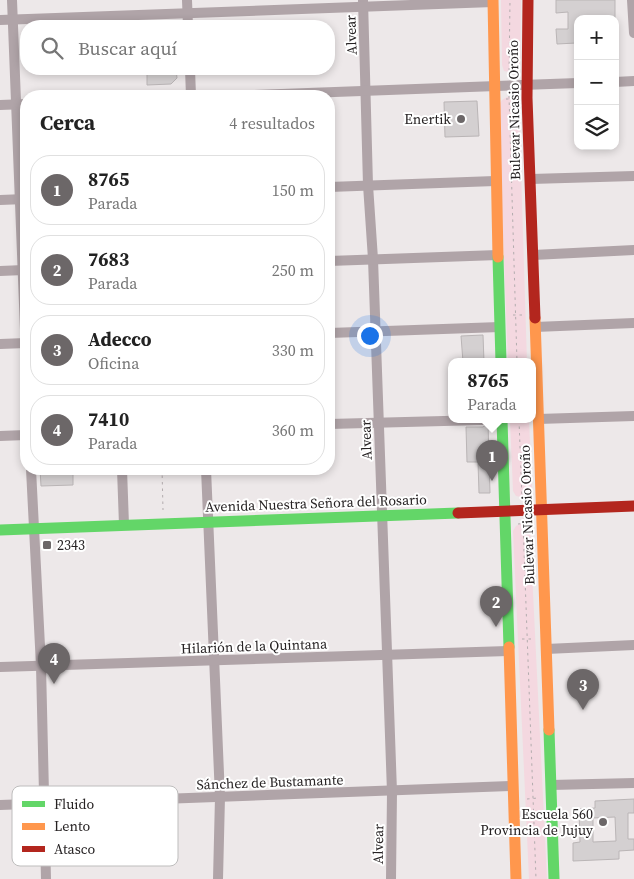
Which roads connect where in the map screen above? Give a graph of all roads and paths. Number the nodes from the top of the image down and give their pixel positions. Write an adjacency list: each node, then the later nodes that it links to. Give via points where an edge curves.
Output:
1 (12, 0): 10 (street)
2 (187, 0): 8 (street)
3 (510, 0): 13 (path, via 510,74)
4 (528, 0): 18 (main road, Bulevar Nicasio Oroño)
5 (632, 0): 12 (street)
6 (493, 1): 7 (street); 13 (main road, Bulevar Nicasio Oroño)
7 (363, 3): 8 (street); 22 (street, Alvear)
8 (188, 13): 10 (street); 11 (street)
9 (0, 20): 10 (street)
10 (12, 20): 20 (street)
11 (188, 20)
12 (634, 33)
13 (493, 74): 19 (main road, Bulevar Nicasio Oroño)
14 (190, 75): 21 (street)
15 (634, 81): 16 (street)
16 (619, 82)
17 (574, 83): 18 (street)
18 (527, 85): 19 (street); 24 (main road, Bulevar Nicasio Oroño)
19 (493, 87): 22 (street); 25 (main road, Bulevar Nicasio Oroño)
20 (20, 90)
21 (191, 90)
22 (367, 91): 23 (street); 32 (street, Alvear)
23 (335, 92)
24 (528, 98): 26 (path); 30 (main road, Bulevar Nicasio Oroño)
25 (494, 99): 26 (path); 31 (main road, Bulevar Nicasio Oroño)
26 (509, 99): 45 (path)
27 (20, 104): 28 (street)
28 (0, 105)
29 (634, 176): 30 (street)
30 (531, 179): 38 (main road, Bulevar Nicasio Oroño)
31 (495, 181): 32 (street); 37 (main road, Bulevar Nicasio Oroño)
32 (368, 185): 33 (street); 39 (street, Alvear)
33 (335, 186)
34 (20, 199): 35 (street)
35 (0, 200)
36 (634, 250): 38 (street)
37 (498, 255): 39 (street); 44 (main road, Bulevar Nicasio Oroño)
38 (533, 255): 43 (main road, Bulevar Nicasio Oroño)
39 (373, 259): 40 (street); 49 (street, Alvear)
40 (335, 261)
41 (20, 270): 42 (street)
42 (0, 271)
43 (535, 314): 45 (path); 48 (main road, Bulevar Nicasio Oroño)
44 (499, 315): 45 (path); 47 (main road, Bulevar Nicasio Oroño)
45 (516, 315): 54 (path)
46 (634, 323): 48 (street)
47 (500, 327): 49 (street); 53 (main road, Bulevar Nicasio Oroño)
48 (535, 327): 56 (main road, Bulevar Nicasio Oroño)
49 (376, 332): 50 (street); 58 (street, Alvear)
50 (335, 333)
51 (0, 344): 52 (street)
52 (20, 344)
53 (501, 358)
54 (517, 358)
55 (634, 416): 56 (street)
56 (538, 420): 70 (main road, Bulevar Nicasio Oroño)
57 (448, 421): 58 (street)
58 (379, 423): 61 (street); 72 (street, Alvear)
59 (502, 423): 71 (main road, Bulevar Nicasio Oroño)
60 (519, 423): 68 (path)
61 (335, 424)
62 (20, 435): 63 (street)
63 (0, 436)
64 (31, 475): 79 (street)
65 (122, 475): 78 (street)
66 (162, 475): 75 (path)
67 (206, 475): 73 (street)
68 (522, 498)
69 (634, 506): 70 (main road, Avenida Nuestra Señora del Rosario)
70 (542, 510): 71 (main road, Avenida Nuestra Señora del Rosario); 74 (main road, Bulevar Nicasio Oroño)
71 (504, 511): 72 (main road, Avenida Nuestra Señora del Rosario); 76 (main road, Bulevar Nicasio Oroño)
72 (382, 516): 73 (main road, Avenida Nuestra Señora del Rosario); 85 (street, Alvear)
73 (208, 522): 75 (main road, Avenida Nuestra Señora del Rosario); 86 (street)
74 (542, 523): 77 (path); 82 (main road, Bulevar Nicasio Oroño)
75 (164, 524): 78 (main road, Avenida Nuestra Señora del Rosario)
76 (504, 524): 77 (path); 84 (main road, Bulevar Nicasio Oroño)
77 (523, 524): 81 (path)
78 (124, 525): 79 (main road, Avenida Nuestra Señora del Rosario)
79 (34, 528): 80 (main road, Avenida Nuestra Señora del Rosario); 87 (street)
80 (0, 530)
81 (527, 639): 82 (path); 84 (path); 97 (path)
82 (546, 644): 83 (street); 90 (main road, Bulevar Nicasio Oroño)
83 (634, 644)
84 (508, 645): 85 (street, Hilarión de la Quintana); 92 (main road, Bulevar Nicasio Oroño)
85 (387, 655): 86 (street, Hilarión de la Quintana); 93 (street, Alvear)
86 (214, 661): 87 (street, Hilarión de la Quintana); 94 (street)
87 (41, 666): 88 (street, Hilarión de la Quintana); 91 (street)
88 (0, 668)
89 (634, 783): 90 (street)
90 (551, 785): 95 (main road, Bulevar Nicasio Oroño)
91 (45, 786)
92 (512, 786): 93 (street, Sánchez de Bustamante); 98 (main road, Bulevar Nicasio Oroño)
93 (392, 792): 94 (street, Sánchez de Bustamante); 102 (street, Alvear)
94 (220, 797): 96 (street, Sánchez de Bustamante); 101 (street)
95 (551, 797): 97 (path); 105 (main road, Bulevar Nicasio Oroño)
96 (178, 798)
97 (533, 798): 98 (path); 104 (path)
98 (512, 800): 103 (main road, Bulevar Nicasio Oroño)
99 (46, 866): 100 (street)
100 (46, 879)
101 (218, 879)
102 (391, 879)
103 (516, 879)
104 (536, 879)
105 (554, 879)

